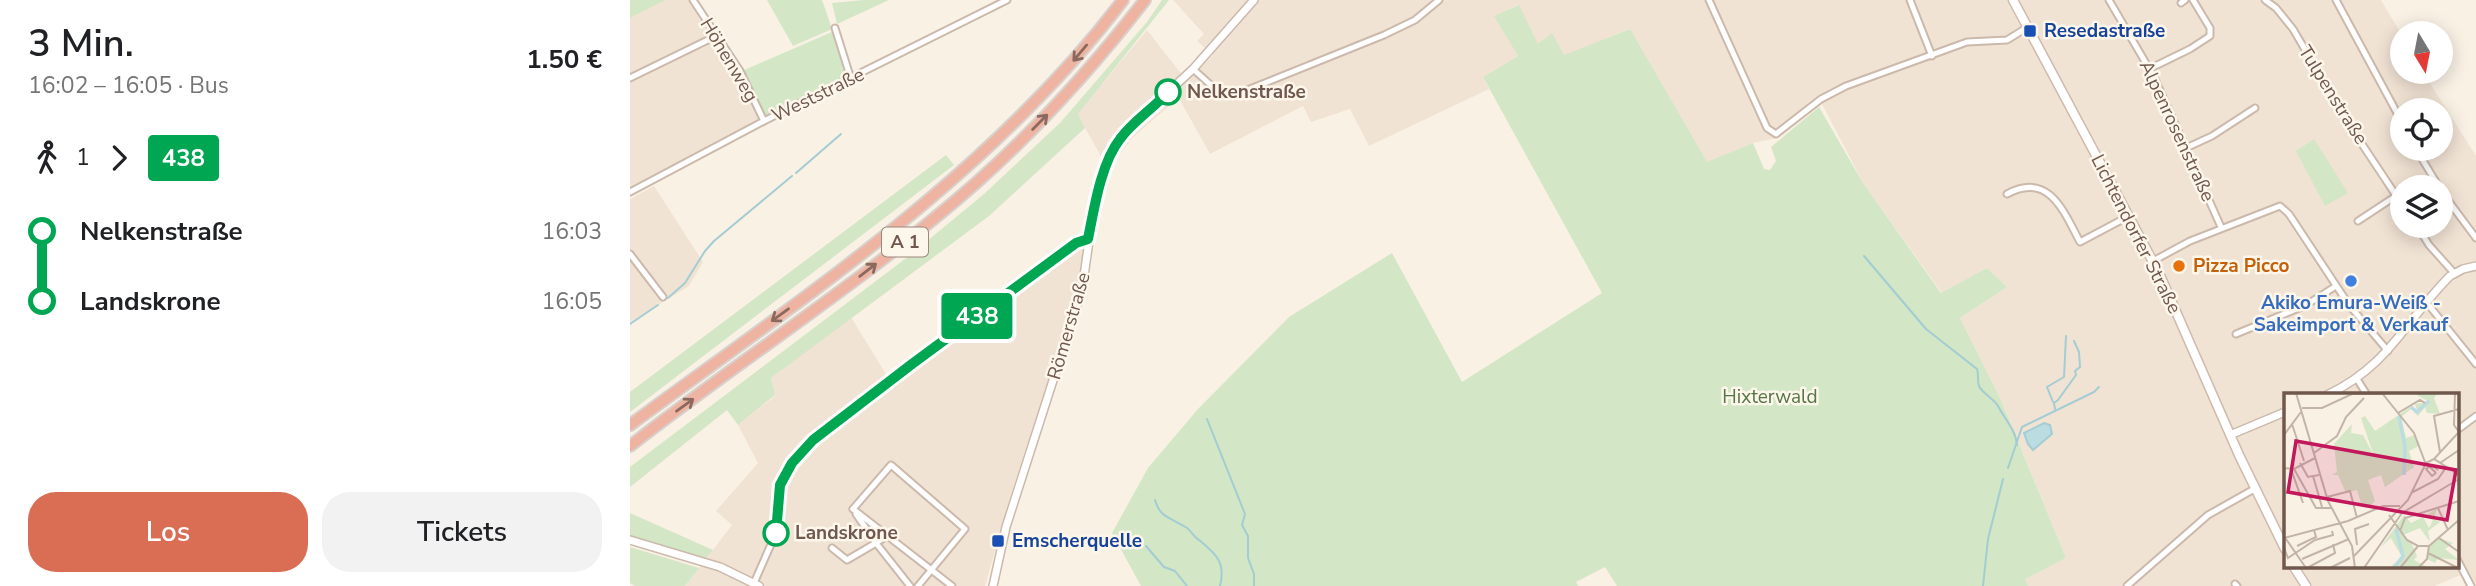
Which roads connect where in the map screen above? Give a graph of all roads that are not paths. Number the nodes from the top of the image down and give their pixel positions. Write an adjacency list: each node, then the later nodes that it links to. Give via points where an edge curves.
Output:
1 (693, 0): 16 (street, Höhenweg)
2 (1007, 0): 21 (street, Weststraße)
3 (1123, 0): 52 (highway, A 1, one-way to 52, via 1056,80 962,172 850,263)
4 (1145, 0): 55 (highway, A 1, one-way to 4, via 859,277 967,190 1055,107)
5 (1254, 0): 18 (street, Römerstraße)
6 (1438, 0): 18 (street, via 1415,20 1384,35 1235,95 1222,95)
7 (1709, 0): 17 (street, via 1767,128 1776,134 1829,94)
8 (1910, 0): 17 (street)
9 (2013, 0): 14 (main road, Lichtendorfer Straße)
10 (2109, 0): 19 (street, Alpenrosenstraße)
11 (2193, 0): 19 (street, via 2210,36)
12 (2264, 0): 26 (street, Tulpenstraße, via 2293,29)
13 (2336, 0): 22 (street)
14 (2028, 27): 17 (street, via 2007,40 1967,42); 31 (main road, Lichtendorfer Straße)
15 (835, 28): 21 (street)
16 (716, 36): 20 (street); 24 (street, Höhenweg, via 740,71)
17 (1932, 56)
18 (1193, 69): 35 (street, Römerstraße, via 1113,149)
19 (2149, 69): 25 (street, Alpenrosenstraße)
20 (630, 78)
21 (850, 79): 24 (street, Weststraße)
22 (2390, 100)
23 (2255, 108): 25 (street)
24 (764, 121): 27 (street, Weststraße)
25 (2186, 148): 33 (street, Alpenrosenstraße)
26 (2390, 187)
27 (630, 192)
28 (2007, 194): 31 (street, via 2024,188 2048,193 2080,242)
29 (2390, 200): 32 (street)
30 (2453, 207): 36 (street)
31 (2129, 216): 38 (main road, Lichtendorfer Straße)
32 (2358, 220)
33 (2221, 227): 38 (street); 41 (street, via 2280,206)
34 (2425, 238): 40 (street)
35 (1088, 239): 67 (street, via 1065,251 813,440 780,485 776,533); 72 (street, Römerstraße, via 1082,290 1006,527)
36 (2476, 239)
37 (630, 254): 42 (street)
38 (2153, 261): 54 (main road, Lichtendorfer Straße)
39 (2476, 266): 40 (street)
40 (2454, 273): 43 (street)
41 (2336, 286): 44 (street, via 2306,305); 45 (street)
42 (663, 297)
43 (2427, 303): 45 (street); 46 (street)
44 (2236, 334)
45 (2388, 351): 47 (street)
46 (2476, 364)
47 (2357, 379): 48 (street); 49 (street)
48 (2331, 393)
49 (2366, 393)
50 (2284, 412): 54 (street)
51 (2476, 416): 53 (street)
52 (630, 425)
53 (2460, 428)
54 (2230, 435): 56 (main road, Lichtendorfer Straße)
55 (630, 446)
56 (2256, 488): 61 (main road, Lichtendorfer Straße); 73 (street, via 2208,515)
57 (853, 509): 58 (street); 60 (street); 65 (street, via 891,465 965,529)
58 (887, 536): 60 (street); 65 (street)
59 (630, 540): 66 (street)
60 (876, 543): 62 (street, via 847,560); 69 (street)
61 (2284, 547)
62 (832, 548)
63 (2458, 561): 75 (street)
64 (2295, 568): 74 (main road)
65 (932, 570): 70 (street); 71 (street)
66 (744, 578): 67 (street); 68 (street)
67 (757, 584)
68 (740, 586)
69 (910, 586)
70 (918, 586)
71 (952, 586)
72 (993, 586)
73 (2127, 586)
74 (2306, 586)
75 (2471, 586)

